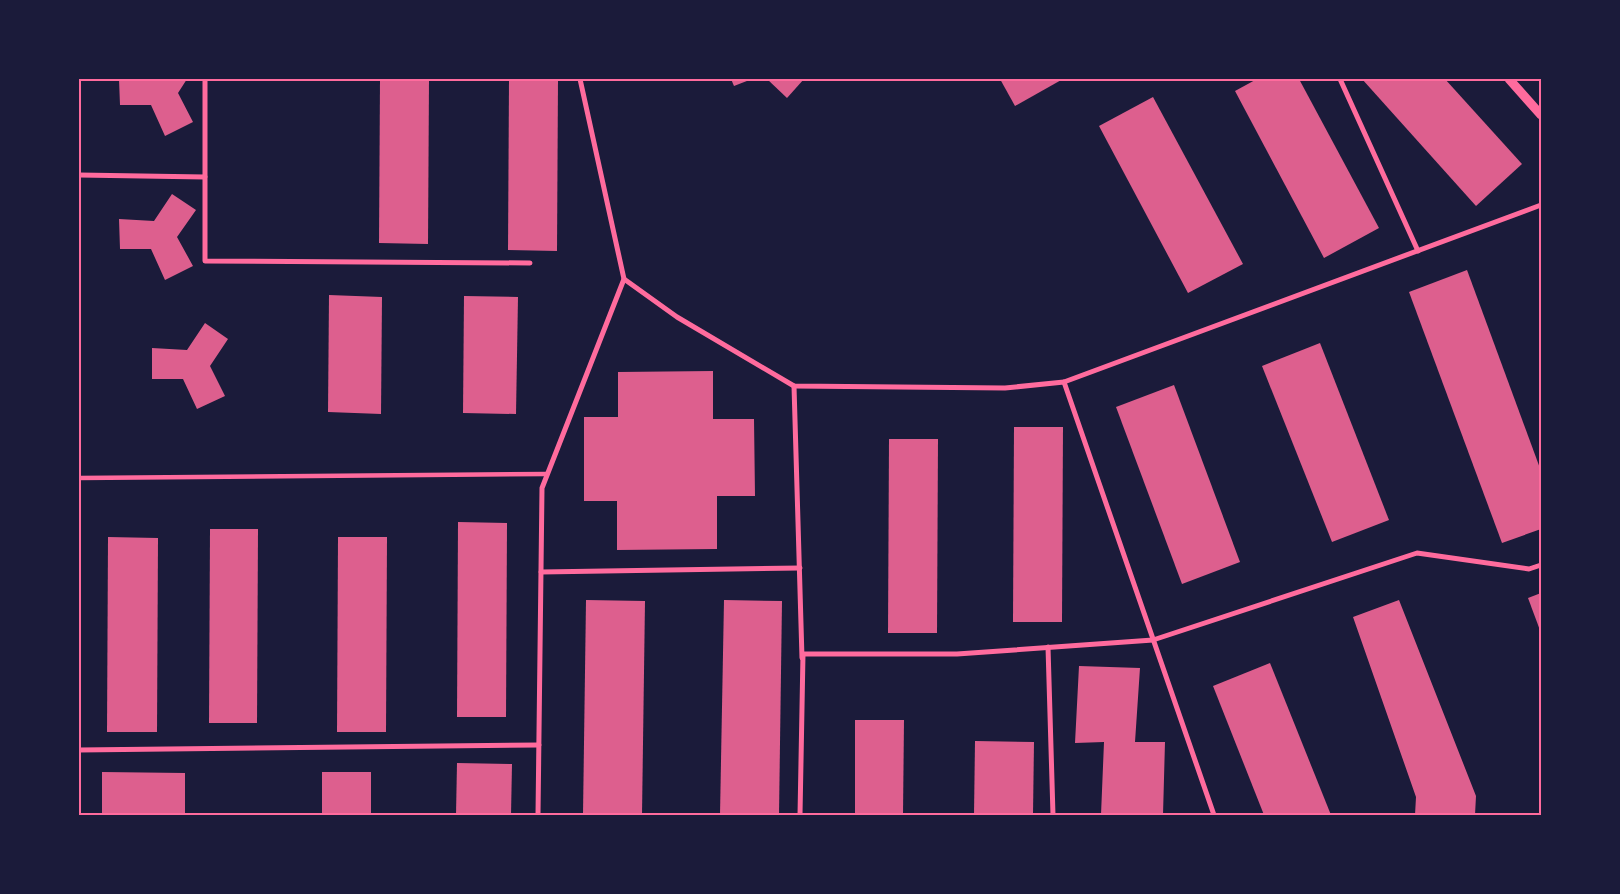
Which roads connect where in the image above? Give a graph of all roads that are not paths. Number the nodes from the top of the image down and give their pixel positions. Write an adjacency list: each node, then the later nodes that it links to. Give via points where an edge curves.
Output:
1 (205, 79): 7 (street)
2 (580, 79): 11 (street)
3 (1340, 79): 9 (street)
4 (1509, 79): 5 (street)
5 (1541, 115)
6 (79, 175): 7 (street)
7 (205, 177): 10 (street, via 204,261)
8 (1541, 206): 9 (street)
9 (1418, 252): 12 (street)
10 (530, 263)
11 (624, 279): 13 (street, via 677,317); 14 (street)
12 (1064, 382): 13 (street, via 1005,388); 19 (street)
13 (794, 386): 17 (street)
14 (547, 474): 15 (street); 18 (street, via 542,488)
15 (79, 478)
16 (1541, 565): 19 (street, via 1529,569 1417,553)
17 (800, 568): 18 (street); 21 (street)
18 (541, 572): 22 (street)
19 (1153, 640): 20 (street); 27 (street)
20 (1048, 648): 21 (street, via 957,654 803,654); 26 (street)
21 (803, 668): 25 (street)
22 (539, 745): 23 (street); 24 (street)
23 (79, 750)
24 (538, 815)
25 (800, 815)
26 (1053, 815)
27 (1214, 815)

